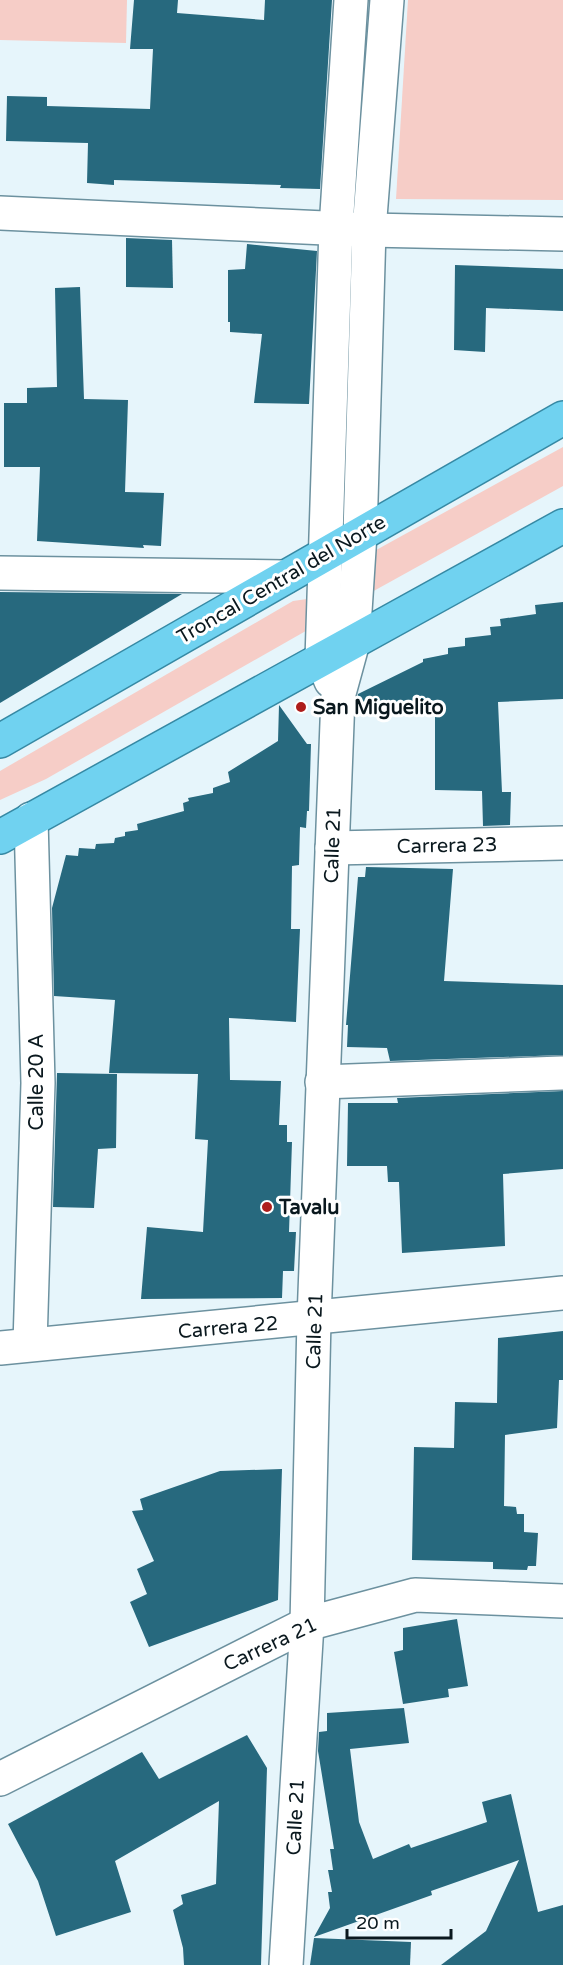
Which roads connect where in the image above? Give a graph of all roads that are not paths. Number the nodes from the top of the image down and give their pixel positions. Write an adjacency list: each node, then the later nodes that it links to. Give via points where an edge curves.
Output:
1 (351, 0): 4 (street)
2 (387, 0): 5 (street)
3 (0, 213): 4 (street)
4 (336, 228): 5 (street); 10 (street)
5 (369, 230): 6 (street); 9 (street)
6 (563, 234)
7 (563, 418): 9 (highway, Troncal Central del Norte)
8 (563, 526): 13 (highway)
9 (360, 534): 10 (highway, Troncal Central del Norte); 13 (street)
10 (326, 554): 12 (highway, Troncal Central del Norte); 14 (street)
11 (0, 573): 12 (street)
12 (285, 577): 16 (highway, Troncal Central del Norte)
13 (353, 642): 14 (highway); 15 (street)
14 (322, 659): 15 (street); 17 (highway)
15 (338, 697): 20 (street, Calle 21)
16 (0, 741)
17 (31, 819): 18 (highway); 25 (street, Calle 20 A, via 38,1083)
18 (0, 837)
19 (563, 843): 20 (street, Carrera 23)
20 (332, 848): 22 (street, Calle 21)
21 (561, 1073): 22 (street)
22 (322, 1082): 24 (street, Calle 21)
23 (563, 1293): 24 (street, Carrera 22)
24 (314, 1319): 25 (street, Carrera 22); 27 (street, Calle 21)
25 (15, 1346)
26 (563, 1601): 27 (street, Carrera 21, via 415,1595)
27 (307, 1624): 28 (street, Carrera 21); 29 (street, Calle 21)
28 (0, 1779)
29 (286, 1965)

